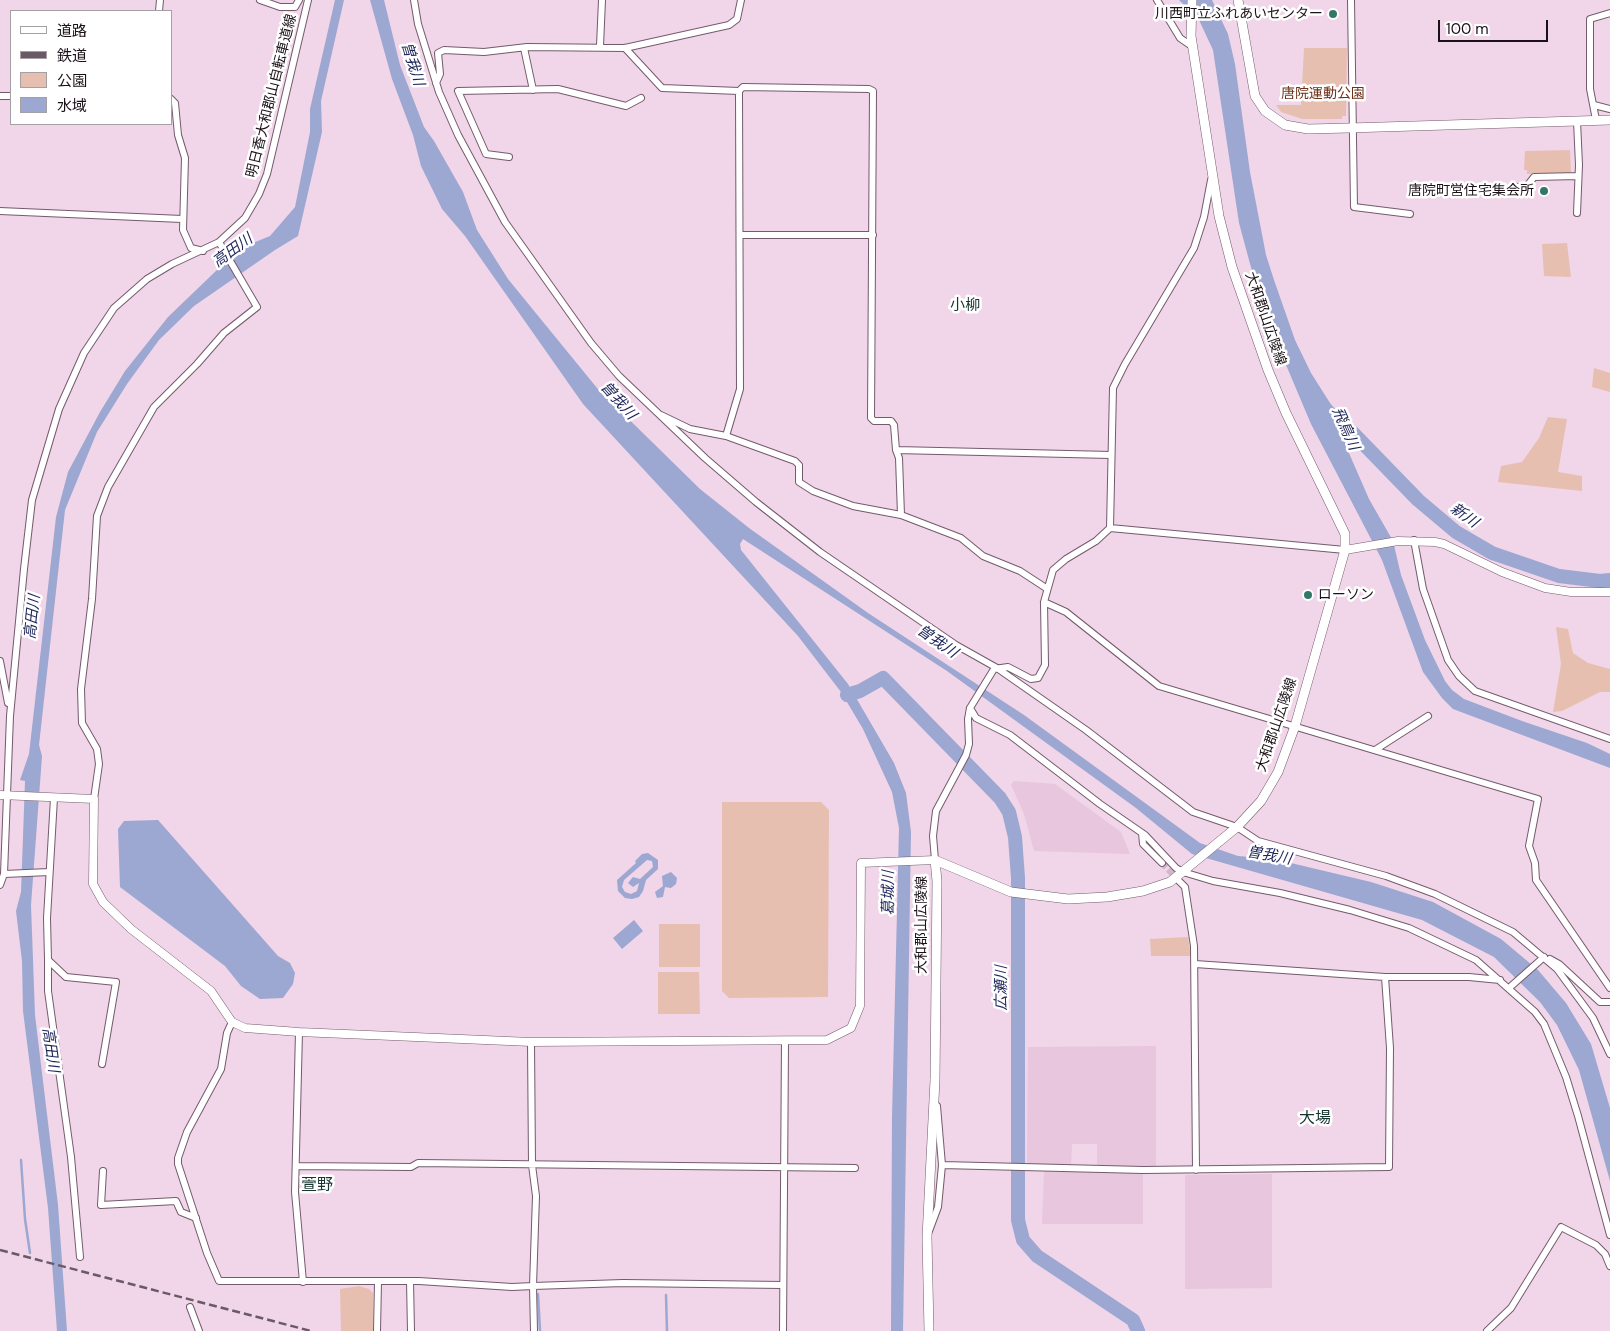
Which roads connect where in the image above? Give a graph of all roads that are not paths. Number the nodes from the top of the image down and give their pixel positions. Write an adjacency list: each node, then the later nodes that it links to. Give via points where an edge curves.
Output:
1 (260, 0): 2 (street, via 280,7 295,7)
2 (299, 0)
3 (308, 0): 39 (street, 明日香大和郡山自転車道線, via 267,174 244,218)
4 (414, 0): 16 (street)
5 (602, 0): 12 (street)
6 (741, 0): 15 (street, via 737,19 728,25)
7 (1157, 0): 13 (street, via 1180,38)
8 (1192, 0): 13 (main road, 大和郡山広陵線)
9 (1238, 0): 26 (main road, via 1252,87 1265,111 1275,120 1296,128)
10 (1351, 0): 26 (street)
11 (1610, 13): 21 (street, via 1590,19 1590,89)
12 (600, 46): 14 (street); 15 (street)
13 (1193, 47): 28 (main road, 大和郡山広陵線)
14 (524, 48): 16 (street, via 484,52 444,50 438,53 440,74); 17 (street)
15 (625, 48): 18 (street, via 662,88)
16 (436, 83): 41 (street, via 458,135 505,222 591,343)
17 (533, 90): 19 (street, via 571,92 626,106); 27 (street, via 458,91 486,154)
18 (739, 91): 37 (street); 38 (street, via 743,88 873,91)
19 (642, 98)
20 (172, 100): 36 (street, via 176,103 178,135 185,158)
21 (1594, 105): 22 (street); 23 (street)
22 (1610, 109)
23 (1596, 120): 24 (main road); 25 (main road)
24 (1610, 120)
25 (1577, 121): 26 (main road); 29 (street)
26 (1353, 128): 33 (street, via 1354,207)
27 (509, 156)
28 (1212, 174): 34 (main road, 大和郡山広陵線); 35 (street)
29 (1578, 176): 30 (street, via 1534,177 1527,186); 32 (street)
30 (1517, 187)
31 (0, 211): 36 (street)
32 (1577, 213)
33 (1410, 214)
34 (1219, 216): 35 (street, via 1210,214); 48 (main road, 大和郡山広陵線, via 1240,295 1268,370 1339,518)
35 (1204, 217): 44 (street, via 1194,248 1114,388)
36 (182, 218): 40 (street, via 191,248)
37 (740, 235): 38 (street); 42 (street, via 740,389)
38 (873, 235): 43 (street, via 872,418 874,421 891,421 894,425)
39 (220, 244): 40 (street, 明日香大和郡山自転車道線); 62 (street, via 257,307 224,333 154,407 108,487 97,516 92,599 81,689 82,723 97,749 99,764)
40 (204, 251): 55 (street, 明日香大和郡山自転車道線, via 147,279 114,308 84,353 59,409 32,500)
41 (660, 415): 42 (street, via 690,429); 53 (street, via 756,502 820,552 956,645)
42 (726, 436): 45 (street, via 795,462 799,465 799,482 813,491 853,506)
43 (896, 450): 44 (street); 45 (street)
44 (1111, 455): 46 (street)
45 (901, 515): 49 (street, via 961,538 982,556 1020,571)
46 (1110, 528): 48 (street); 49 (street, via 1096,541 1057,565)
47 (1414, 540): 48 (street); 50 (street, via 1444,544 1502,572 1545,588); 58 (street, via 1423,589 1448,660 1459,676 1474,691)
48 (1346, 550): 57 (main road, 大和郡山広陵線)
49 (1046, 588): 51 (street)
50 (1610, 592)
51 (1044, 602): 53 (street, via 1044,671 1038,678 1031,679 1008,667); 57 (street, via 1066,612 1159,686)
52 (0, 661): 55 (street)
53 (996, 668): 54 (street); 63 (street, via 1086,730 1193,812)
54 (970, 708): 64 (street, via 976,718 1010,735); 65 (street, via 969,744 959,770 936,811)
55 (10, 716): 60 (street, 明日香大和郡山自転車道線)
56 (1428, 716): 59 (street)
57 (1295, 726): 59 (street); 63 (main road, 大和郡山広陵線, via 1278,772 1261,801)
58 (1610, 739)
59 (1375, 750): 77 (street, via 1538,799 1529,846 1536,880)
60 (6, 796): 61 (street); 69 (street, 明日香大和郡山自転車道線)
61 (51, 798): 62 (street); 67 (street)
62 (94, 799): 79 (street, via 93,884 103,902 211,992)
63 (1233, 830): 68 (main road, 大和郡山広陵線); 71 (street, via 1258,841 1386,876 1435,894 1513,932)
64 (1142, 834): 66 (street, via 1143,844); 68 (street)
65 (931, 860): 68 (main road, 大和郡山広陵線, via 1011,892 1068,899 1143,891 1170,882); 81 (street, via 861,863 860,1006 851,1028 827,1040); 85 (main road, 大和郡山広陵線, via 938,881)
66 (1162, 864)
67 (46, 873): 69 (street); 72 (street)
68 (1182, 873): 73 (street); 75 (street, via 1280,893 1409,928 1476,960)
69 (7, 874): 70 (street, 明日香大和郡山自転車道線)
70 (0, 885)
71 (1542, 959): 76 (street); 78 (street, via 1559,964 1600,1002); 83 (street, via 1557,969 1593,1018)
72 (48, 960): 84 (street, via 66,977 116,982); 96 (street, via 48,991 70,1148)
73 (1195, 964): 74 (street); 91 (street)
74 (1385, 977): 75 (street); 91 (street, via 1390,1048 1389,1167)
75 (1500, 980): 76 (street)
76 (1511, 987): 94 (street, via 1544,1024 1566,1077)
77 (1610, 988)
78 (1610, 1002)
79 (232, 1022): 80 (street, via 245,1028); 93 (street, via 221,1069 187,1132 178,1158)
80 (299, 1032): 82 (street); 87 (street)
81 (785, 1041): 82 (street); 89 (street)
82 (531, 1042): 86 (street)
83 (1610, 1054)
84 (102, 1064)
85 (934, 1080): 88 (street); 95 (main road, 大和郡山広陵線)
86 (532, 1165): 87 (street); 89 (street); 102 (street, via 536,1196)
87 (296, 1166): 99 (street)
88 (942, 1166): 91 (street); 95 (street, via 938,1207)
89 (784, 1167): 90 (street); 101 (street)
90 (855, 1168)
91 (1196, 1170)
92 (103, 1171): 93 (street, via 101,1205 176,1202 181,1212)
93 (196, 1218): 99 (street, via 219,1280)
94 (1610, 1234)
95 (927, 1237): 109 (main road, 大和郡山広陵線)
96 (80, 1258)
97 (1610, 1266): 110 (street, via 1596,1244 1561,1227 1511,1308)
98 (410, 1281): 100 (street); 102 (street); 104 (street)
99 (302, 1282): 100 (street)
100 (378, 1282): 106 (street)
101 (783, 1285): 102 (street, via 623,1283); 108 (street)
102 (533, 1286): 107 (street)
103 (190, 1307): 105 (street)
104 (411, 1330)
105 (199, 1331)
106 (377, 1331)
107 (534, 1331)
108 (783, 1331)
109 (929, 1331)
110 (1487, 1331)

